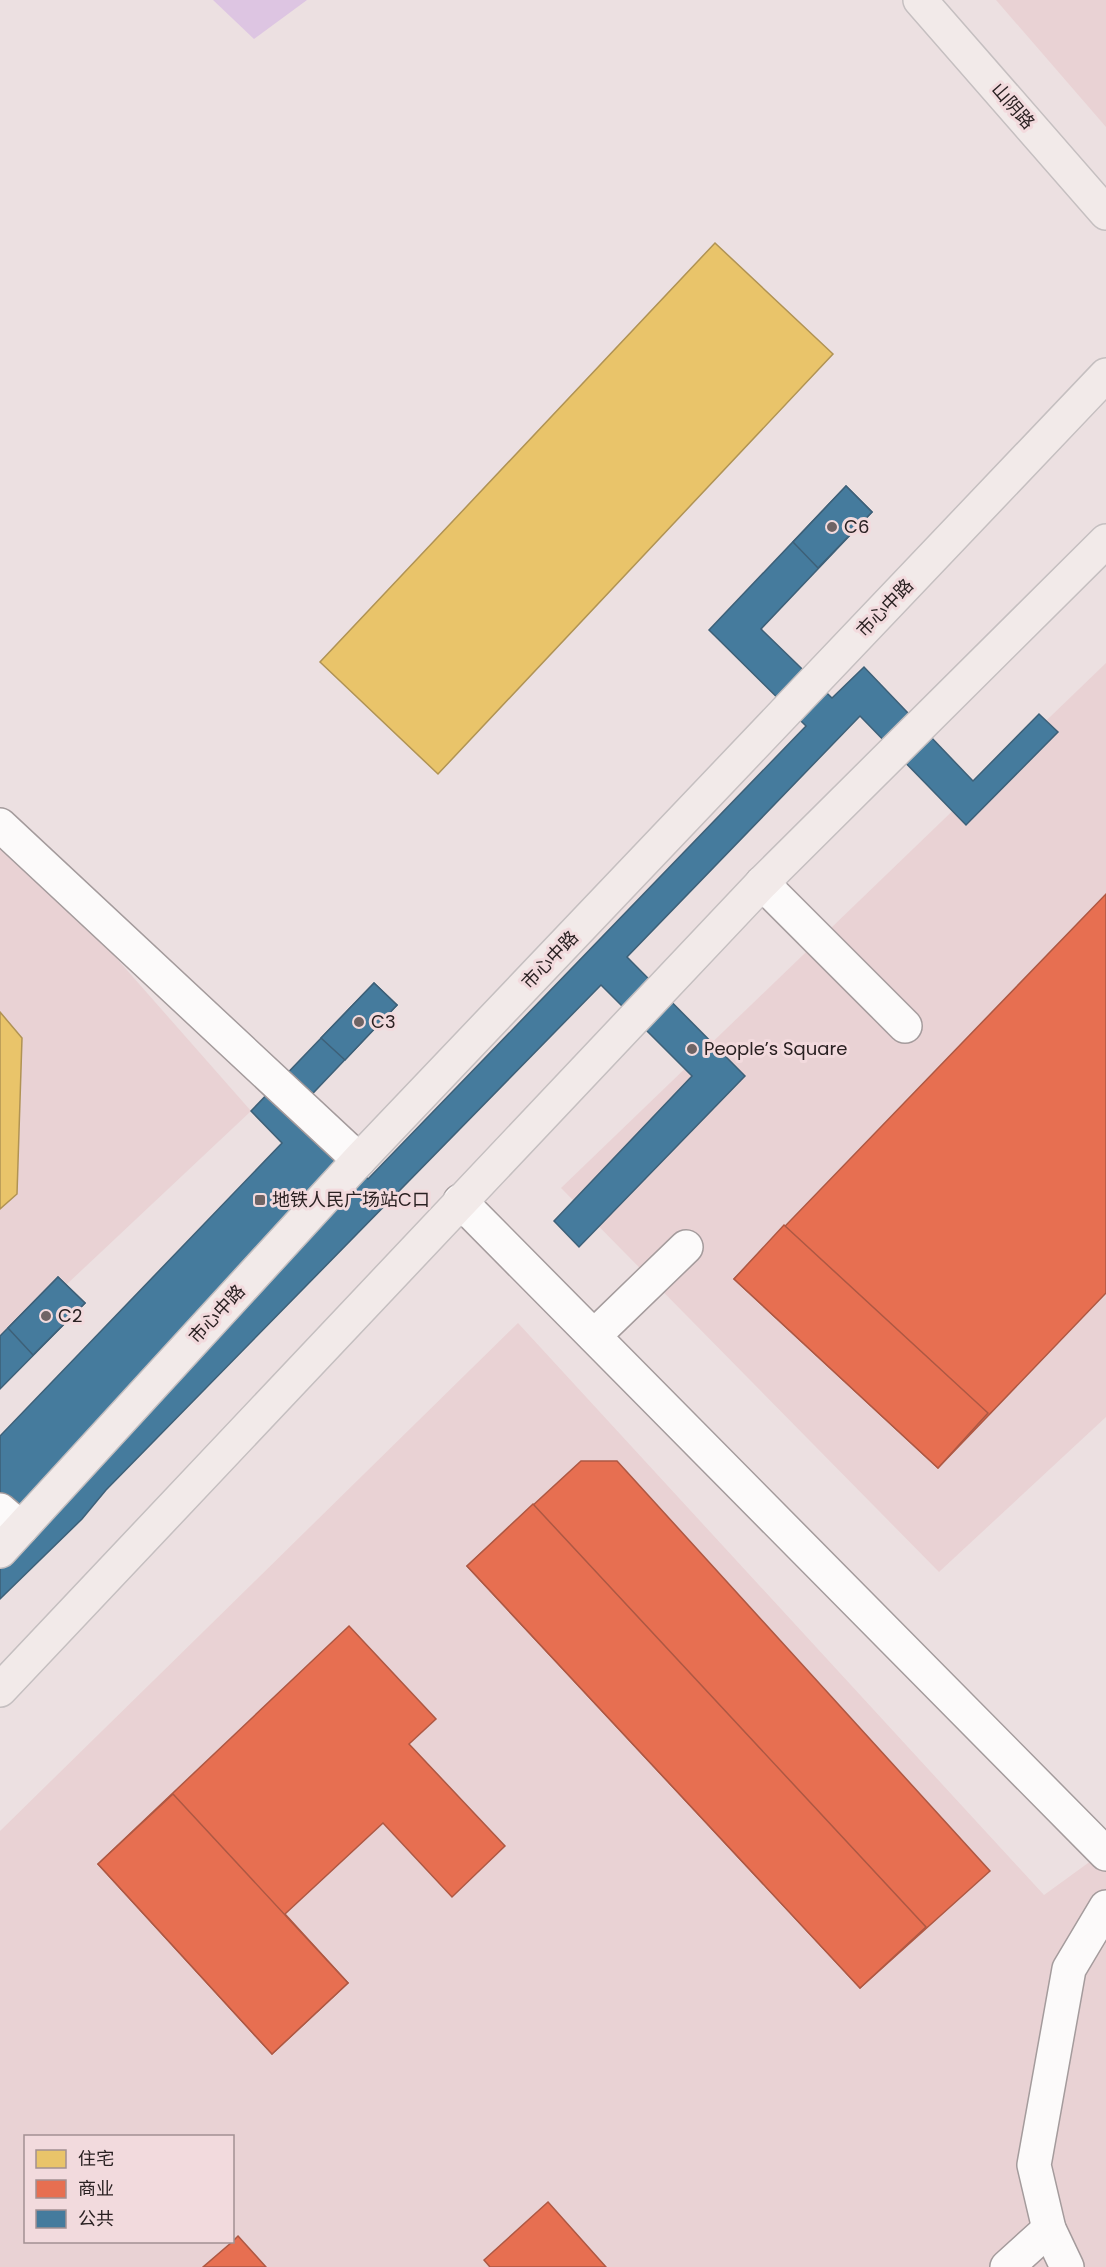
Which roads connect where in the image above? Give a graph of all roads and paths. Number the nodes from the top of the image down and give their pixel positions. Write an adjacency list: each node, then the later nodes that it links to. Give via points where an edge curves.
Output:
1 (920, 0): 2 (main road, 山阴路)
2 (1106, 213)
3 (1106, 375): 8 (main road, 市心中路)
4 (1106, 540): 6 (main road)
5 (0, 825): 8 (street)
6 (762, 883): 7 (street); 9 (main road)
7 (905, 1026)
8 (359, 1160): 12 (main road, 市心中路)
9 (460, 1201): 11 (street); 13 (main road)
10 (686, 1247): 11 (street)
11 (594, 1336): 14 (street)
12 (7, 1530)
13 (0, 1690)
14 (1106, 1854)
15 (1106, 1907): 16 (street, via 1069,1969 1034,2165)
16 (1049, 2229): 17 (street); 18 (street)
17 (1006, 2267)
18 (1067, 2267)

